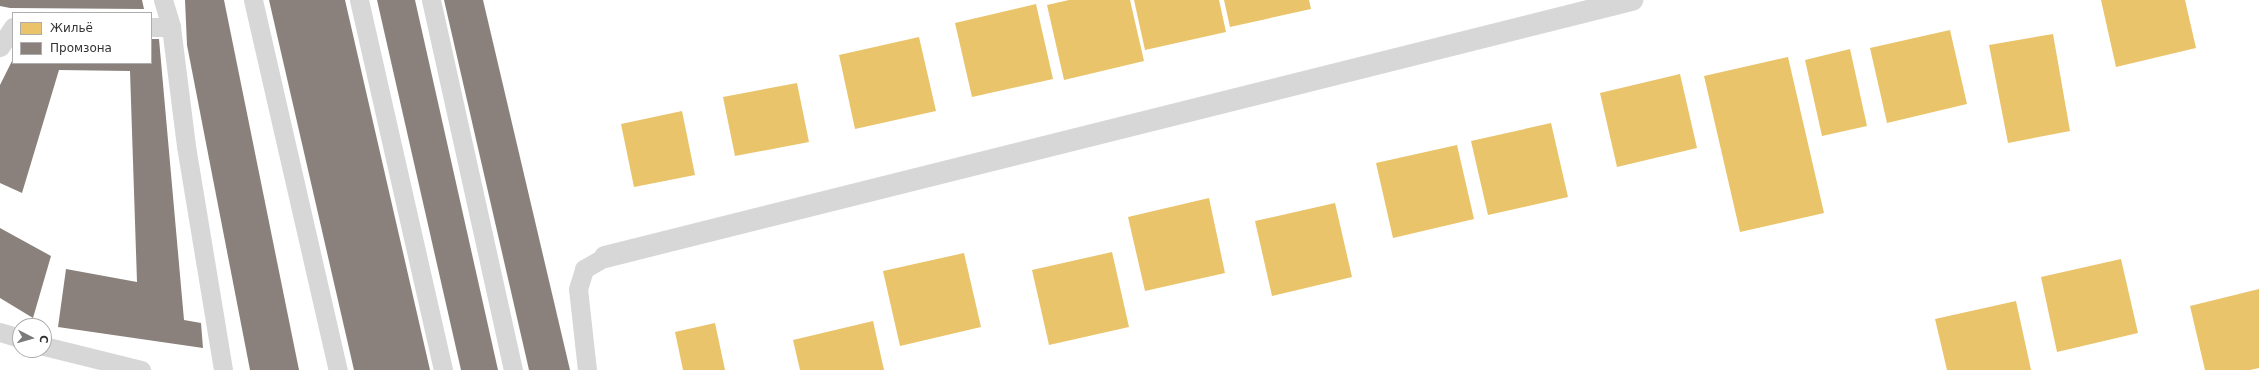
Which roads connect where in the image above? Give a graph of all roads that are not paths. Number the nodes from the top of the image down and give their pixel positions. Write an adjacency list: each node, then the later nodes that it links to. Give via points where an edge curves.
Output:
1 (164, 0): 9 (lane)
2 (253, 0): 18 (lane)
3 (359, 0): 19 (lane)
4 (430, 0): 20 (lane)
5 (1632, 0): 12 (street)
6 (0, 21): 7 (lane)
7 (12, 26)
8 (152, 27): 9 (lane)
9 (171, 27): 17 (lane, via 186,146)
10 (12, 28): 11 (lane)
11 (0, 47)
12 (604, 257): 21 (lane, via 584,269 578,289)
13 (0, 332): 14 (lane)
14 (12, 336)
15 (52, 348): 16 (lane)
16 (141, 370)
17 (222, 370)
18 (338, 370)
19 (443, 370)
20 (513, 370)
21 (587, 370)

